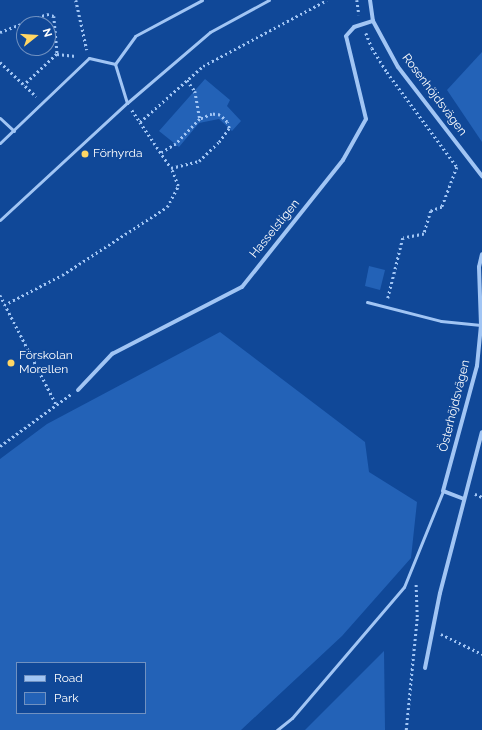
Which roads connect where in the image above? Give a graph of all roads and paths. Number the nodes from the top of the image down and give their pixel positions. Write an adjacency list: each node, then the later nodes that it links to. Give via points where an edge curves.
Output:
1 (76, 0): 11 (path)
2 (202, 0): 13 (lane, via 135,36)
3 (269, 0): 17 (lane, via 210,32)
4 (327, 0): 14 (path, via 203,66)
5 (357, 0): 8 (path)
6 (370, 0): 7 (street, Rosenhöjdsvägen)
7 (373, 21): 8 (street, Hasselstigen); 25 (street, Rosenhöjdsvägen, via 398,67)
8 (362, 24): 31 (path, via 372,48 457,167 442,207 431,211 424,234 403,238); 33 (street, Hasselstigen, via 354,27 346,36 366,119 343,160 242,287 112,354)
9 (0, 32): 10 (path, via 47,14 54,16)
10 (57, 54): 11 (path); 15 (path)
11 (89, 58): 13 (lane); 16 (lane)
12 (0, 62): 15 (path)
13 (115, 64): 17 (lane)
14 (187, 80): 19 (path, via 195,91); 20 (path)
15 (24, 85): 16 (path)
16 (43, 103): 21 (lane)
17 (127, 103): 20 (path); 26 (lane)
18 (0, 118): 21 (lane)
19 (200, 119): 23 (path, via 176,144); 24 (path, via 212,114 220,115 229,128 219,142 199,161)
20 (140, 122): 23 (path)
21 (14, 131): 22 (lane)
22 (0, 143)
23 (161, 153): 24 (path)
24 (171, 168): 30 (path, via 178,186 167,207 62,275)
25 (482, 176)
26 (0, 220)
27 (482, 254): 32 (street, Österhöjdsvägen, via 479,267)
28 (0, 295): 30 (path)
29 (367, 302): 31 (lane)
30 (4, 305): 34 (path)
31 (386, 307): 32 (lane, via 441,321)
32 (480, 324): 37 (street, Österhöjdsvägen, via 477,366)
33 (78, 390): 34 (path)
34 (56, 404): 36 (path)
35 (482, 432): 38 (street)
36 (0, 446)
37 (443, 491): 38 (street); 39 (lane)
38 (464, 499): 40 (street)
39 (414, 565): 43 (lane, via 404,587 297,712); 44 (path, via 417,617)
40 (433, 630): 41 (path); 42 (street)
41 (482, 654)
42 (426, 668)
43 (277, 730)
44 (406, 730)

